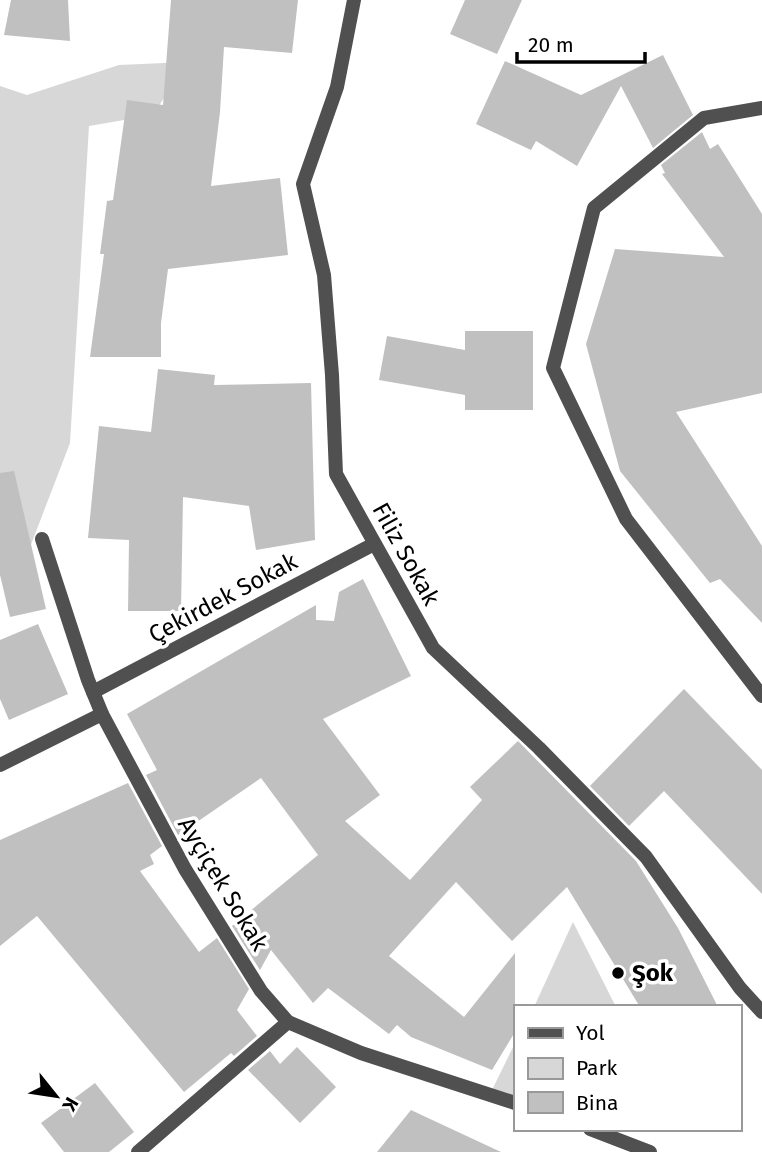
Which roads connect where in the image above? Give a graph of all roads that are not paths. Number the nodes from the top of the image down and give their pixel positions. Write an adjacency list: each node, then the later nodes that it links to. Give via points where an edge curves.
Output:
1 (354, 0): 4 (street, Filiz Sokak, via 337,86 303,184 324,275 336,474)
2 (762, 108): 6 (street, via 704,118 594,208 553,368 626,519)
3 (42, 539): 5 (street, Ayçiçek Sokak)
4 (374, 544): 5 (street, Çekirdek Sokak); 9 (street, Filiz Sokak, via 433,648 646,857)
5 (93, 692): 7 (street, Ayçiçek Sokak)
6 (762, 696)
7 (102, 715): 8 (street); 10 (street, Ayçiçek Sokak, via 185,869 261,991)
8 (0, 765)
9 (762, 1012)
10 (288, 1022): 11 (street, Ayçiçek Sokak, via 361,1052); 13 (street)
11 (514, 1103)
12 (595, 1131): 14 (street)
13 (138, 1152)
14 (650, 1152)

